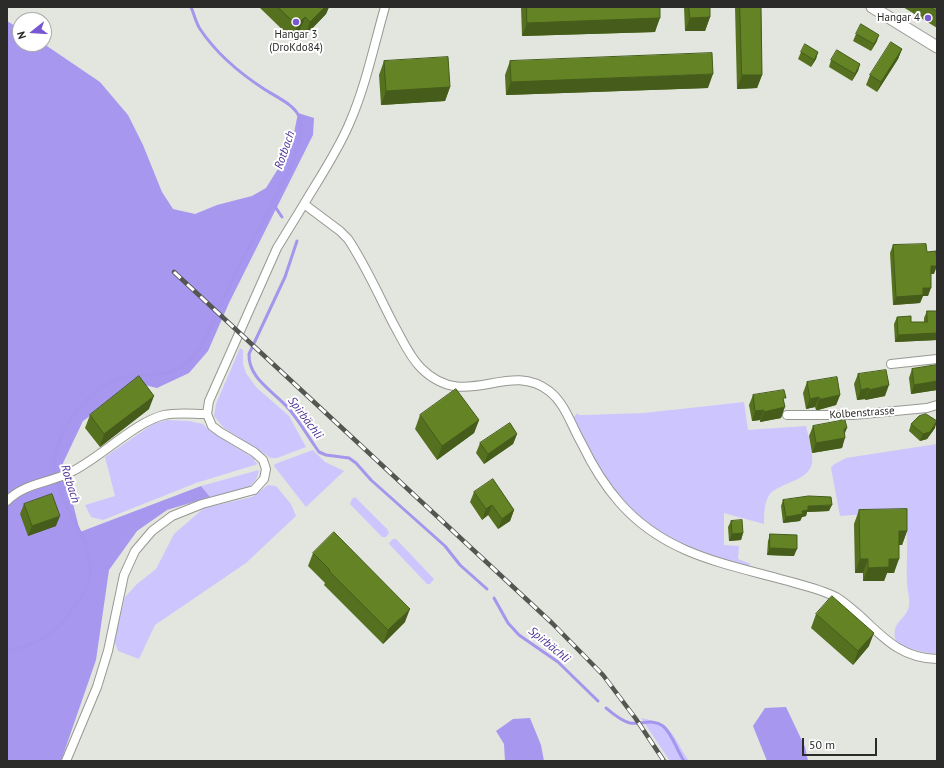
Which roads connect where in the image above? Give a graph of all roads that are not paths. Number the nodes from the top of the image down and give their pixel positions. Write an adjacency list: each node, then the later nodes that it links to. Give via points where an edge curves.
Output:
1 (385, 7): 4 (street, via 350,121 341,142)
2 (872, 7): 3 (main road)
3 (937, 47)
4 (304, 204): 8 (street, via 277,248 209,401); 11 (street, via 340,230 348,239 407,349 421,368 434,378 450,386 464,388 519,379 539,384 552,393 565,411 599,476 620,504 643,525 668,542 699,557 821,590 843,602 894,648 910,655)
5 (937, 359): 6 (street)
6 (891, 364)
7 (937, 405): 9 (street, Kolbenstrasse, via 853,416)
8 (207, 414): 10 (street, via 165,415 145,423 68,474 23,490); 12 (street, via 212,426 263,460 266,469 264,479 254,490 202,504 172,516 152,531 135,551 124,575 108,652 97,687)
9 (787, 416)
10 (7, 501)
11 (937, 659)
12 (66, 761)

